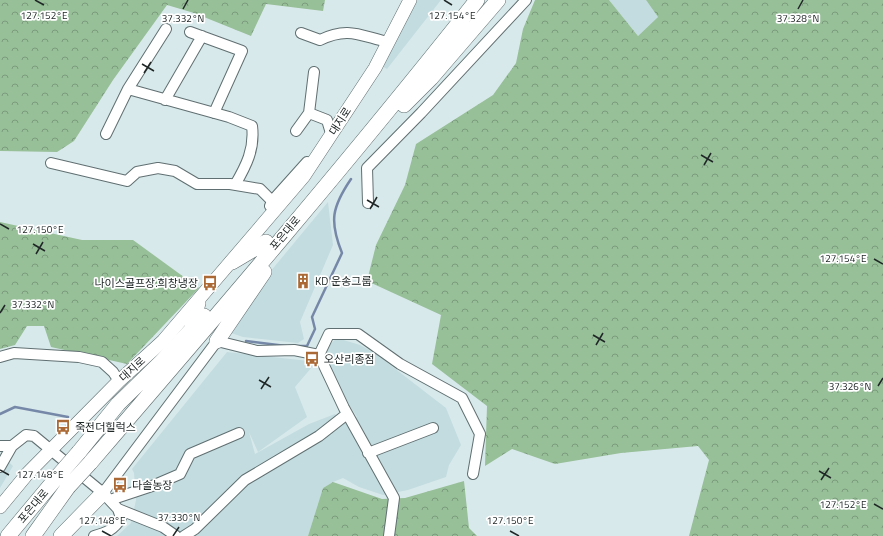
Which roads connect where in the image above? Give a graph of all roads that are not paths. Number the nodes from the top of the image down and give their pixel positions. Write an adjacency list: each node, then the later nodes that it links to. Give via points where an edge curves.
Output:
1 (469, 0): 29 (highway, 포은대로)
2 (477, 0): 21 (highway, 포은대로)
3 (498, 0): 17 (highway, via 431,78)
4 (526, 0): 27 (street, via 366,168)
5 (408, 1): 10 (main road, 대지로)
6 (166, 29): 13 (street)
7 (190, 32): 9 (street)
8 (301, 33): 10 (street, via 320,40 348,32)
9 (202, 36): 14 (street); 15 (street, via 242,51)
10 (388, 42): 11 (main road, 대지로)
11 (375, 68): 18 (street, 대지로); 28 (main road, 대지로, via 304,176)
12 (314, 72): 16 (street)
13 (128, 89): 14 (street); 20 (street)
14 (165, 100): 15 (street)
15 (214, 113): 24 (street, via 252,126 254,140 248,162)
16 (309, 113): 18 (street, via 327,120); 19 (street)
17 (384, 126): 21 (highway); 25 (highway)
18 (330, 130): 26 (street, 대지로, via 305,165)
19 (296, 131)
20 (106, 134)
21 (364, 139): 23 (highway, 포은대로)
22 (51, 163): 24 (street, via 127,181 138,172 158,168 175,171 197,184)
23 (330, 179): 25 (highway); 50 (highway, 포은대로, bridge, via 68,488)
24 (235, 185): 26 (street, via 260,189)
25 (325, 193): 33 (highway, via 264,271)
26 (272, 201): 28 (street, 대지로)
27 (368, 203)
28 (260, 228): 30 (main road, 대지로)
29 (266, 242): 30 (highway); 32 (highway, 포은대로)
30 (232, 262): 31 (main road, 대지로)
31 (198, 303): 32 (highway); 36 (main road, 대지로, via 163,341)
32 (191, 330): 49 (highway, 포은대로, bridge, via 118,404)
33 (217, 341): 34 (street, via 257,351 294,350); 46 (street)
34 (319, 355): 37 (street); 45 (street, via 329,334 358,334 400,364 462,398 480,434)
35 (0, 357): 36 (street, via 14,353 79,357 102,362)
36 (119, 381): 42 (main road, 대지로)
37 (347, 414): 43 (street); 54 (street, via 319,436 245,480 195,529)
38 (433, 428): 43 (street)
39 (238, 433): 46 (street, via 190,454 180,474 152,486)
40 (0, 446): 41 (street)
41 (12, 446): 42 (street, via 26,435 34,436); 44 (street)
42 (52, 451): 46 (street); 47 (main road, 대지로, via 28,473)
43 (368, 453): 55 (street, via 394,498)
44 (0, 467)
45 (473, 474)
46 (107, 496): 48 (street); 51 (highway)
47 (0, 507)
48 (118, 509): 52 (street, via 121,518 116,528); 53 (street, via 156,524)
49 (8, 536)
50 (33, 536)
51 (61, 536)
52 (94, 536)
53 (176, 536)
54 (184, 536)
55 (390, 536)

